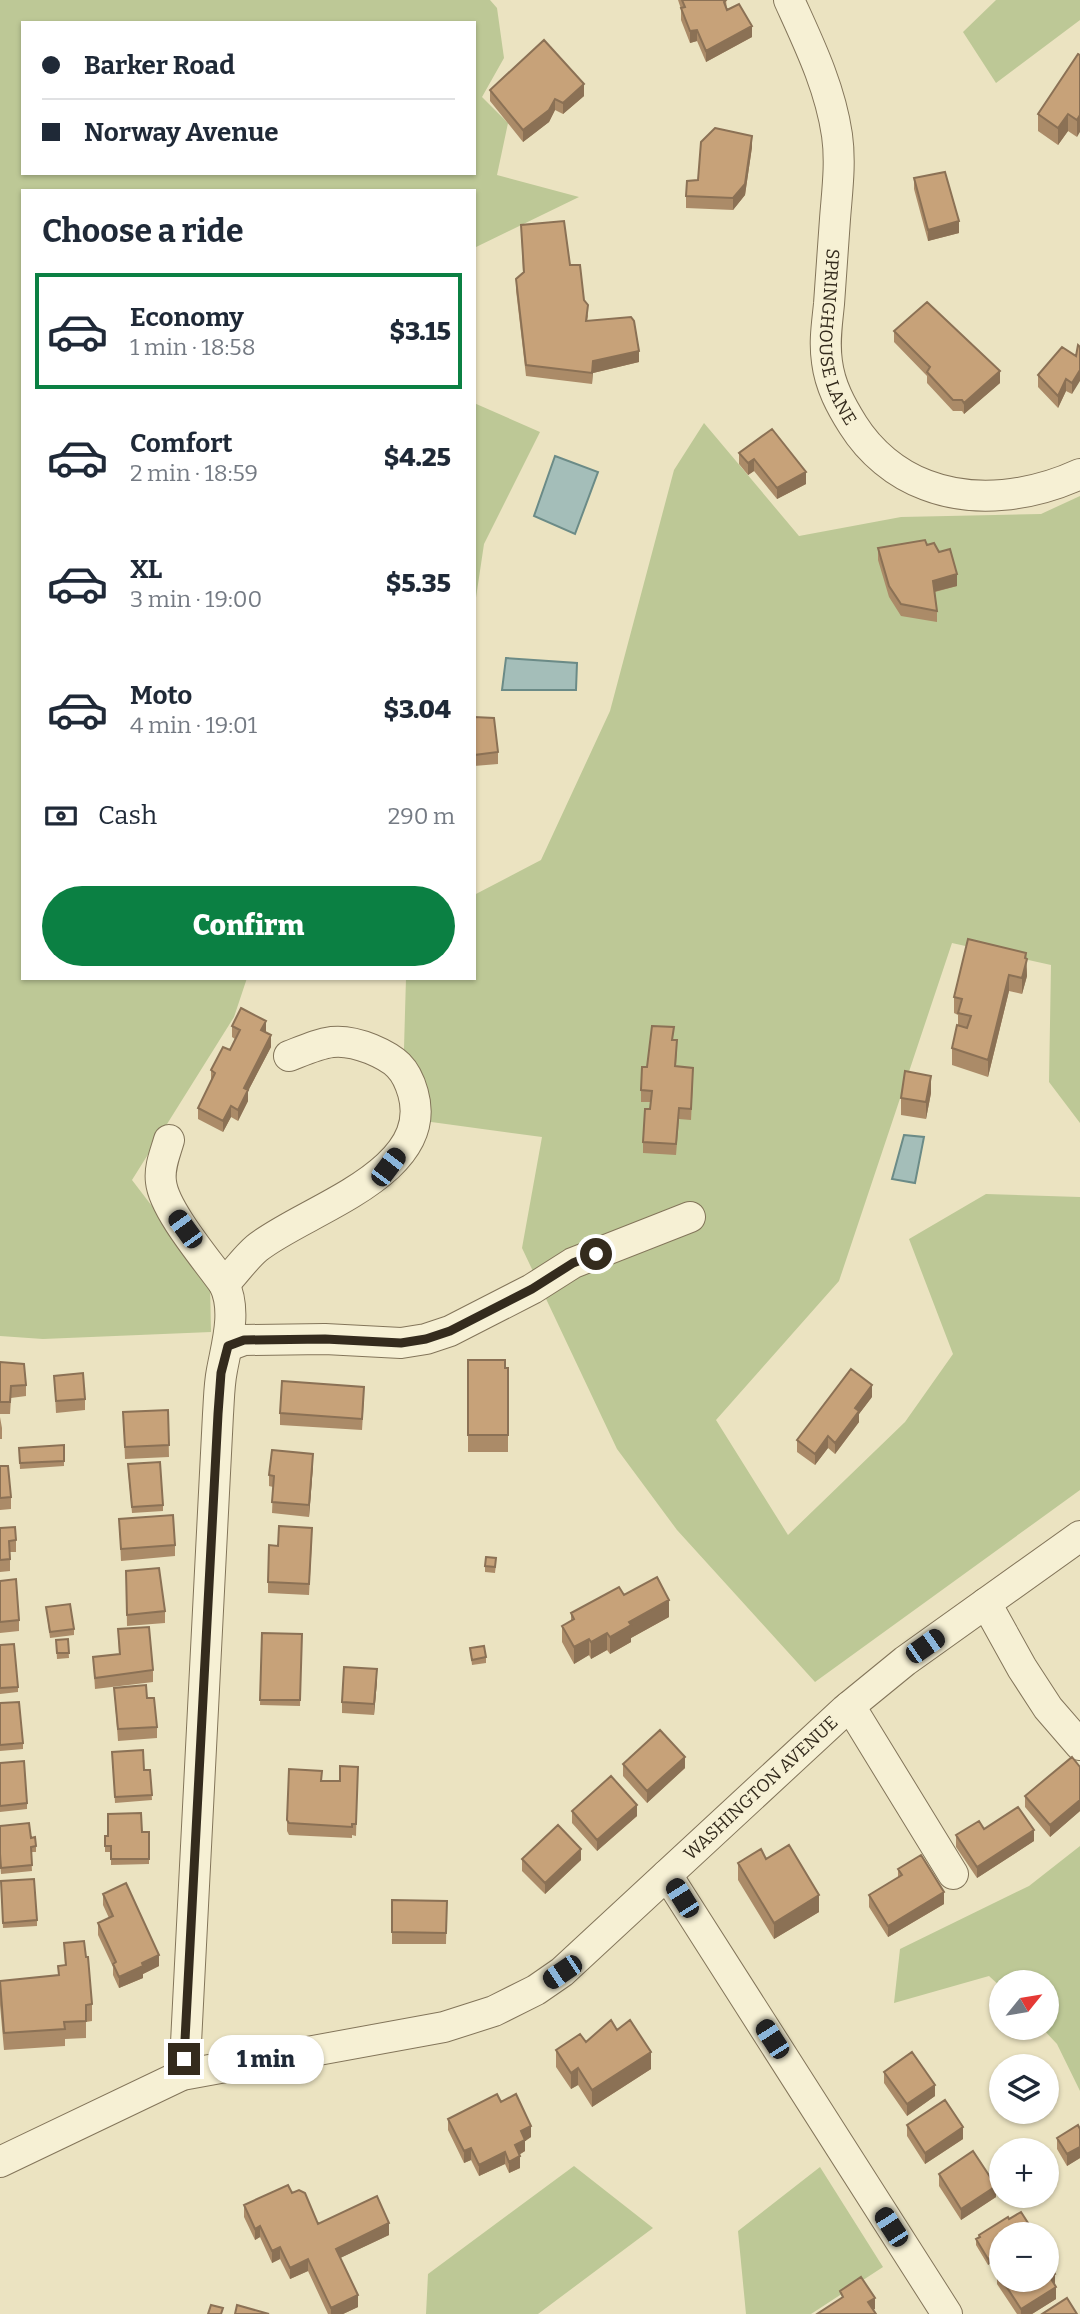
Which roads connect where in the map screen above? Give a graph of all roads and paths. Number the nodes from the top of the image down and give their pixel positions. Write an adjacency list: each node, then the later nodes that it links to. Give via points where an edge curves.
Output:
1 (789, 0): 2 (street, SPRINGHOUSE LANE, via 825,84 837,136 839,168 825,329 827,363 842,407 860,436 884,461 912,480 944,492 1001,495 1036,490)
2 (1080, 474)
3 (289, 1055): 6 (street, via 328,1040 358,1044 387,1055 406,1073 416,1120 388,1167 257,1249)
4 (169, 1140): 6 (street, via 161,1164 164,1195)
5 (690, 1217): 7 (street, via 573,1263 532,1289 426,1339 401,1343 244,1340)
6 (224, 1284): 7 (street, via 230,1306)
7 (228, 1346): 14 (street, via 218,1414)
8 (1080, 1536): 9 (street, WASHINGTON AVENUE)
9 (986, 1603): 10 (street, WASHINGTON AVENUE); 11 (street, via 1048,1708)
10 (850, 1706): 12 (street); 13 (street, WASHINGTON AVENUE)
11 (1080, 1745)
12 (953, 1874)
13 (667, 1875): 14 (street, WASHINGTON AVENUE, via 562,1972 494,2011 444,2027); 16 (street)
14 (181, 2075): 15 (street, WASHINGTON AVENUE)
15 (0, 2162)
16 (947, 2314)

